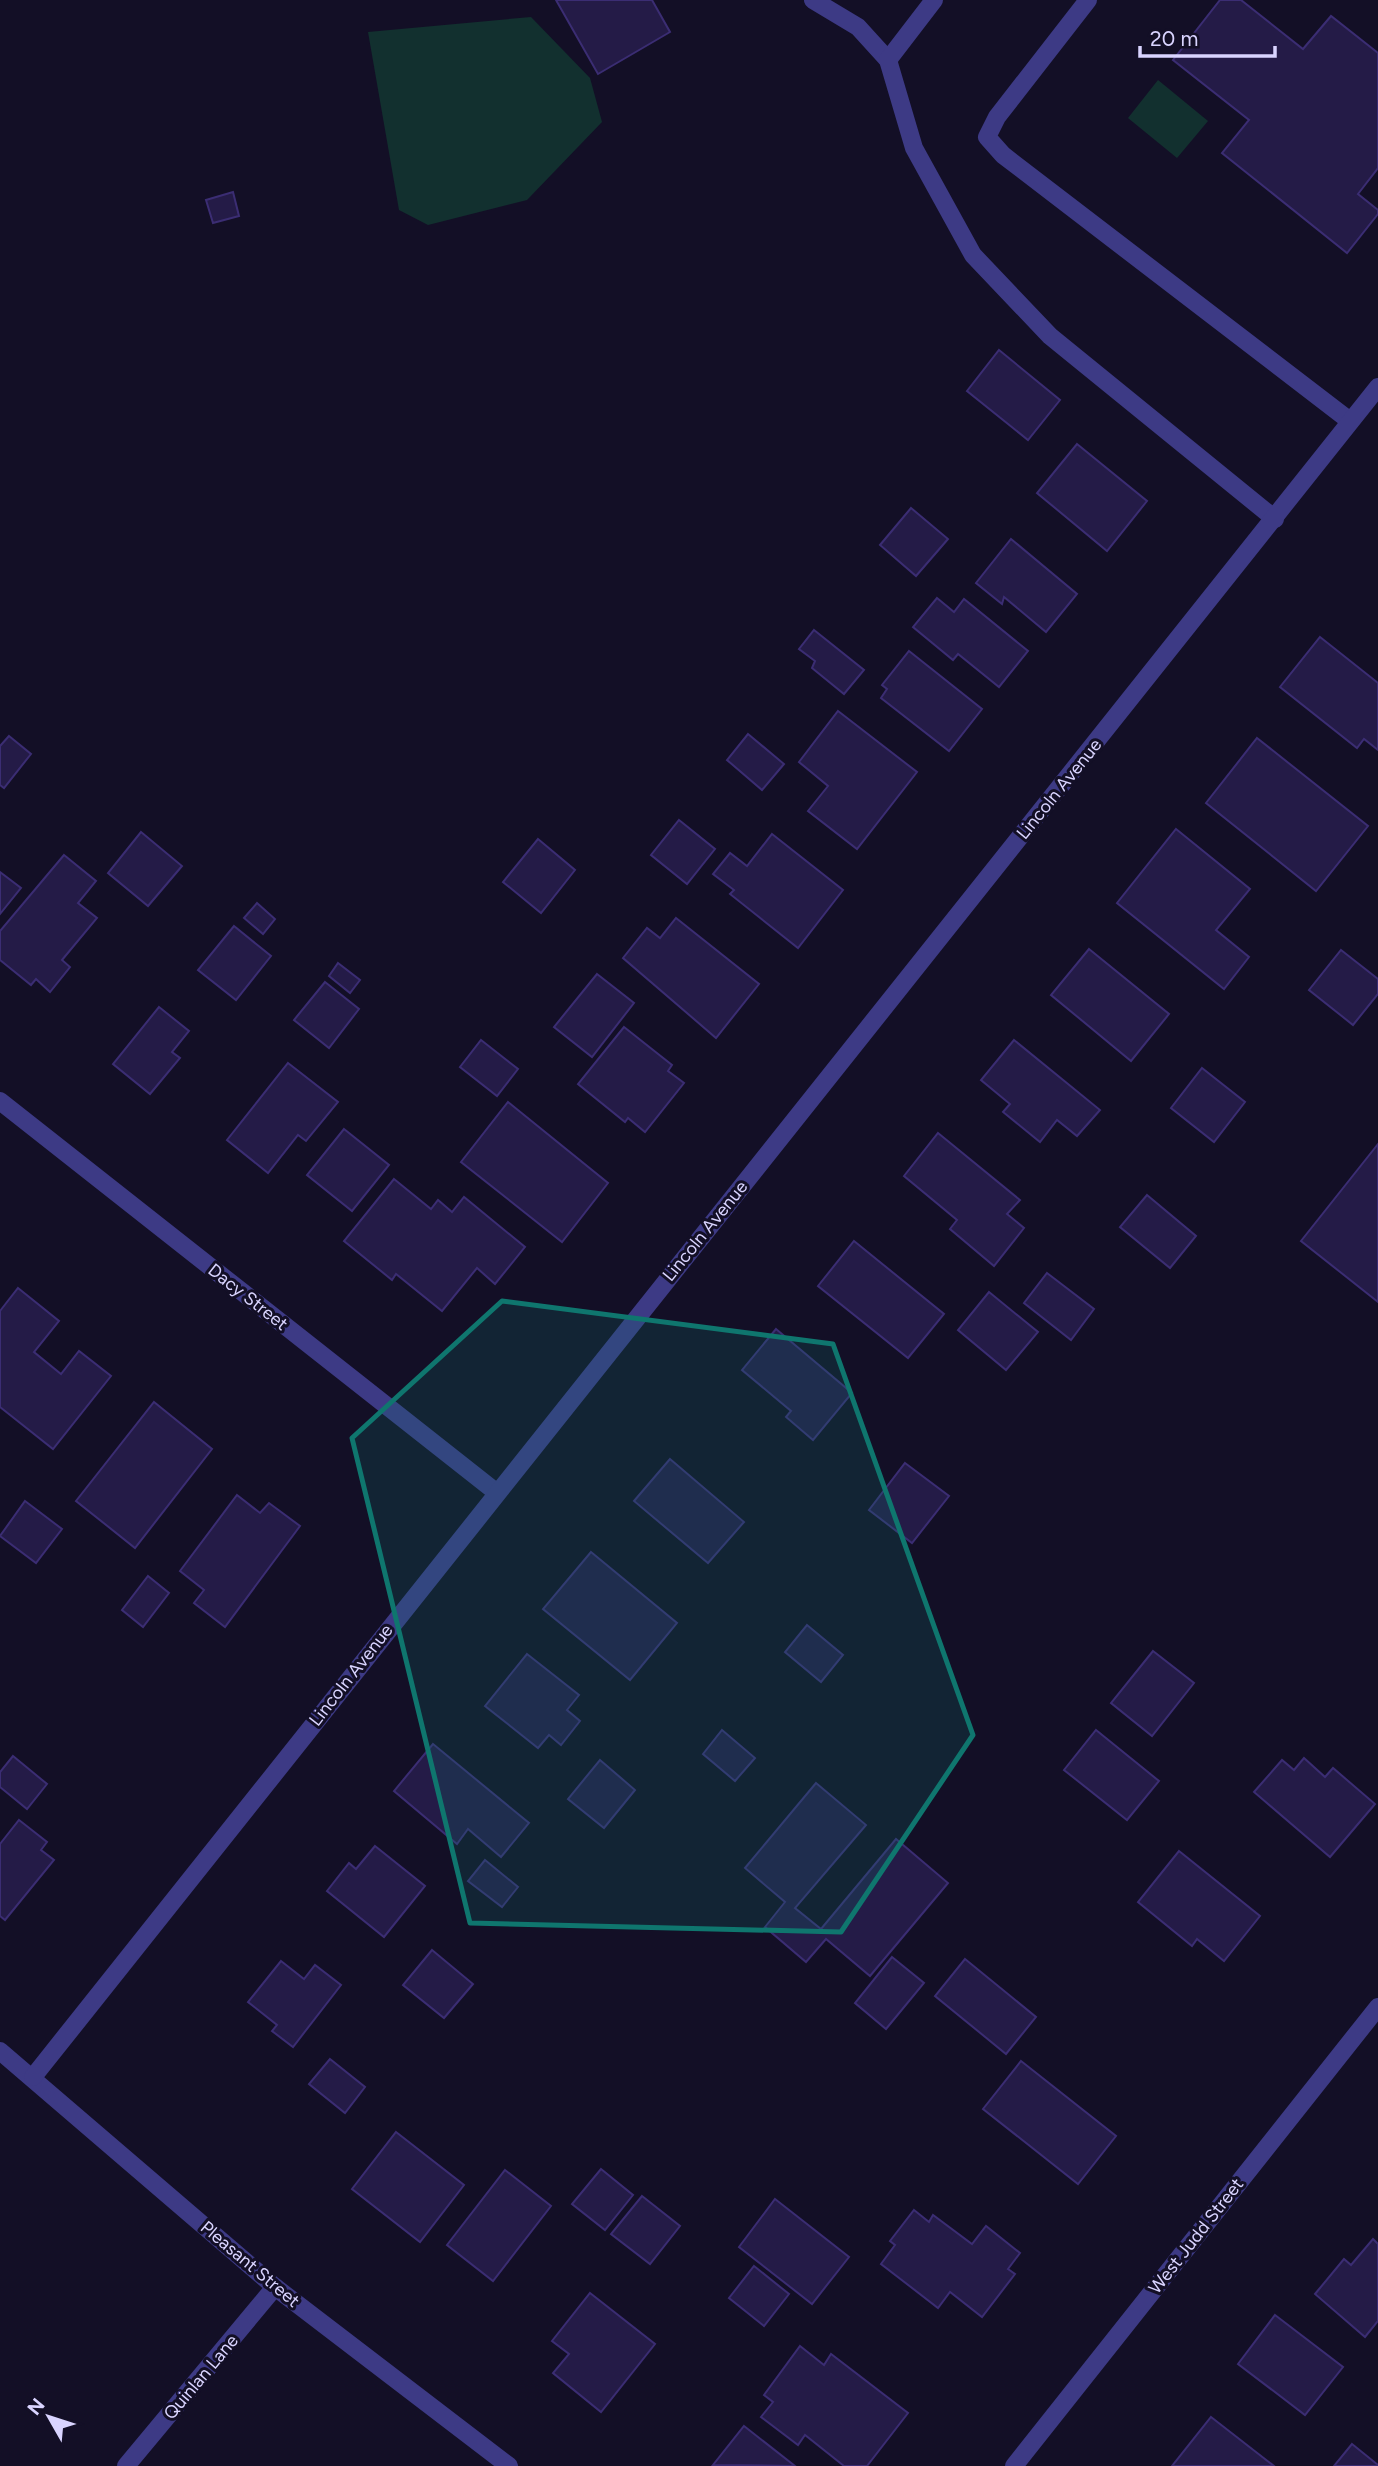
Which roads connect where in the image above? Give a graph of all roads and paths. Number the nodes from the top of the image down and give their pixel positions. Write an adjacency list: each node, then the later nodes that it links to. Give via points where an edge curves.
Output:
1 (813, 0): 4 (street, via 858,27)
2 (934, 0): 4 (street)
3 (1088, 0): 6 (street, via 986,137 1003,155)
4 (888, 60): 7 (street, via 914,148 973,255 1050,336)
5 (1378, 387): 6 (street, Lincoln Avenue)
6 (1350, 421): 7 (street, Lincoln Avenue)
7 (1275, 519): 9 (street, Lincoln Avenue)
8 (0, 1101): 9 (street, Dacy Street)
9 (496, 1492): 12 (street, Lincoln Avenue)
10 (1378, 2007): 16 (street, West Judd Street)
11 (0, 2051): 12 (street, Pleasant Street)
12 (33, 2077): 13 (street, Pleasant Street)
13 (275, 2287): 14 (street, Quinlan Lane); 15 (street, Pleasant Street)
14 (126, 2466)
15 (509, 2466)
16 (1014, 2466)

